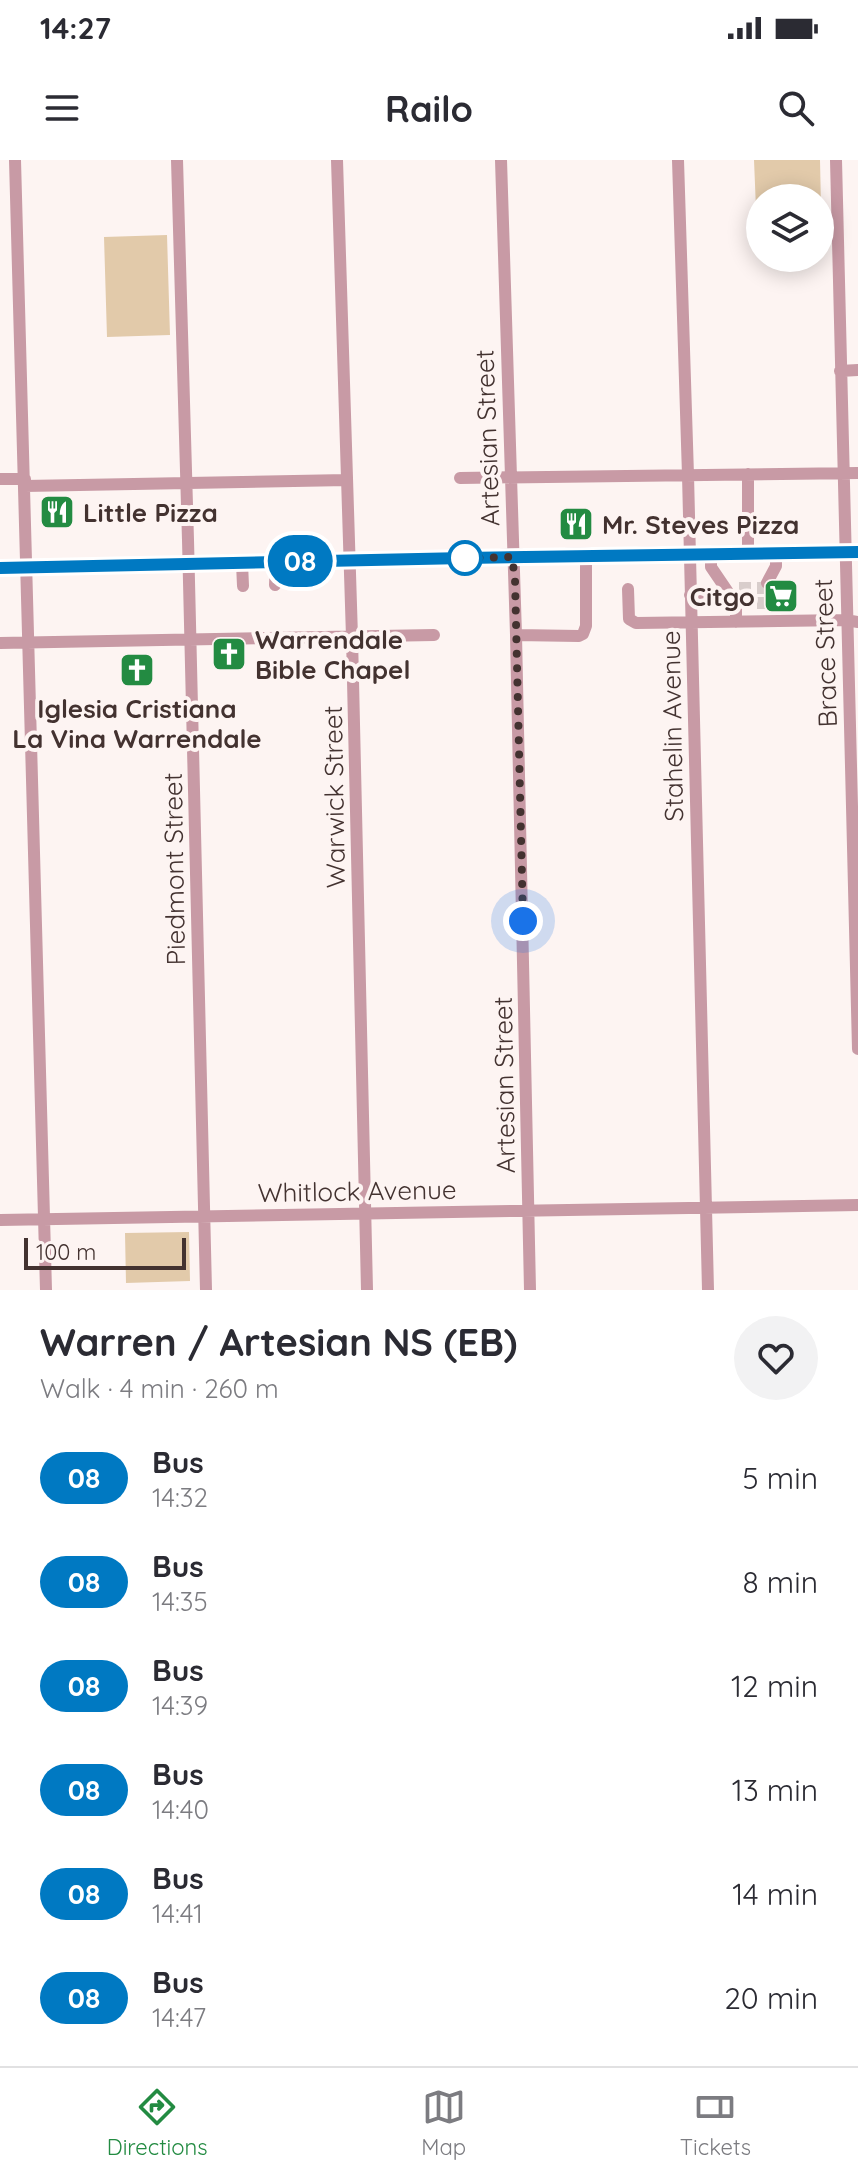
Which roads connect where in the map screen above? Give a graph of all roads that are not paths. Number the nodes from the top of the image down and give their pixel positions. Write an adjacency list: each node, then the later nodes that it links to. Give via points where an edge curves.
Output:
1 (15, 160): 17 (street)
2 (177, 160): 18 (street, Piedmont Street)
3 (337, 160): 16 (street, Warwick Street)
4 (501, 160): 14 (street, Artesian Street)
5 (678, 160): 12 (street, Stahelin Avenue)
6 (836, 160): 8 (street, Brace Street)
7 (858, 370): 8 (street)
8 (840, 371): 11 (street, Brace Street)
9 (858, 473): 11 (street)
10 (748, 474): 11 (street); 12 (street); 23 (street)
11 (842, 474): 19 (street, Brace Street)
12 (688, 475): 14 (street); 21 (street, Stahelin Avenue)
13 (460, 478): 14 (street)
14 (510, 478): 25 (street, Artesian Street)
15 (0, 479): 17 (street)
16 (347, 480): 18 (street); 26 (street, Warwick Street)
17 (25, 482): 18 (street); 30 (street)
18 (186, 484): 29 (street, Piedmont Street)
19 (851, 552): 20 (main road); 38 (street, Brace Street)
20 (776, 553): 23 (main road); 32 (street)
21 (690, 554): 22 (main road); 24 (main road); 36 (street, Stahelin Avenue)
22 (711, 554): 23 (main road); 37 (street, via 711,567)
23 (748, 554)
24 (586, 556): 25 (main road); 42 (street, via 583,634)
25 (512, 557): 26 (main road); 42 (street, Artesian Street)
26 (349, 560): 27 (main road); 43 (street, Warwick Street)
27 (276, 562): 28 (main road); 33 (street)
28 (242, 563): 29 (main road); 34 (street)
29 (188, 564): 30 (main road); 44 (street, Piedmont Street, via 195,612)
30 (27, 567): 31 (main road); 46 (street)
31 (0, 568)
32 (767, 583)
33 (275, 585)
34 (243, 586)
35 (628, 589): 39 (street, via 631,622)
36 (690, 595): 37 (street); 39 (street, Stahelin Avenue)
37 (737, 597): 40 (street)
38 (852, 621): 40 (street); 47 (street, Brace Street)
39 (691, 622): 40 (street); 49 (street, Stahelin Avenue)
40 (736, 622)
41 (434, 635): 43 (street)
42 (516, 635): 50 (street, Artesian Street)
43 (352, 637): 44 (street); 51 (street, Warwick Street)
44 (190, 641): 46 (street); 52 (street, Piedmont Street)
45 (0, 643): 46 (street)
46 (28, 643): 54 (street)
47 (858, 1049)
48 (858, 1205): 49 (street, Whitlock Avenue)
49 (706, 1206): 50 (street, Whitlock Avenue); 59 (street, Stahelin Avenue)
50 (528, 1209): 51 (street, Whitlock Avenue); 58 (street, Artesian Street)
51 (365, 1213): 52 (street, Whitlock Avenue); 57 (street, Warwick Street)
52 (204, 1216): 54 (street, Whitlock Avenue); 56 (street, Piedmont Street)
53 (0, 1220): 54 (street, Whitlock Avenue)
54 (44, 1220): 55 (street)
55 (46, 1290)
56 (206, 1290)
57 (367, 1290)
58 (530, 1290)
59 (708, 1290)

